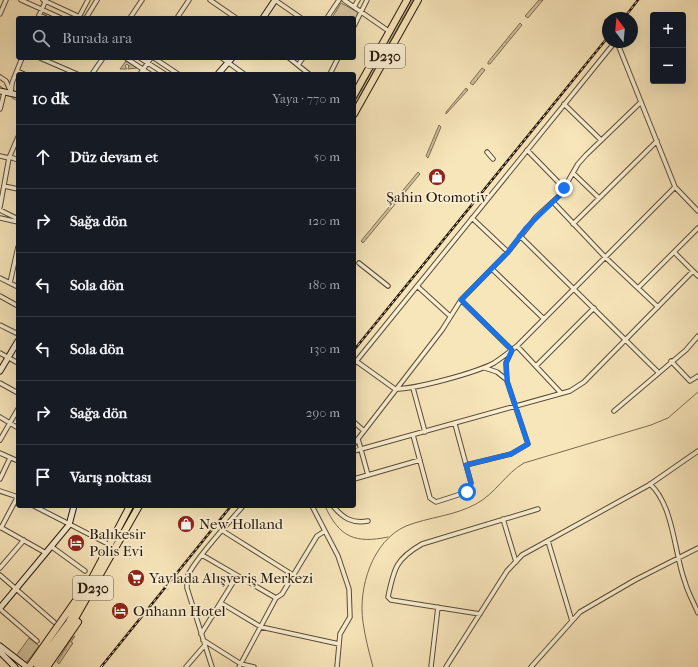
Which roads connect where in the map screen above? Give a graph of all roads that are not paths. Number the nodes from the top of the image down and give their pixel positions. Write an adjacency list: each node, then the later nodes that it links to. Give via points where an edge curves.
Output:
1 (6, 0): 19 (street)
2 (21, 0): 17 (street)
3 (45, 0): 17 (street); 22 (street)
4 (88, 0): 23 (street)
5 (97, 0): 24 (street)
6 (142, 0): 25 (street)
7 (189, 0): 26 (street)
8 (210, 0): 27 (street)
9 (275, 0): 28 (main road); 29 (street)
10 (339, 0): 30 (street)
11 (344, 0): 16 (street)
12 (358, 0): 16 (street)
13 (367, 0): 18 (street)
14 (406, 0): 32 (highway, D230)
15 (418, 0): 69 (highway, D230)
16 (354, 7): 18 (street)
17 (42, 10): 20 (street); 21 (street)
18 (361, 12): 31 (street); 32 (street)
19 (0, 14)
20 (39, 16)
21 (56, 16)
22 (78, 16)
23 (80, 16)
24 (87, 16)
25 (131, 16)
26 (178, 16)
27 (233, 16)
28 (265, 16)
29 (298, 16)
30 (328, 16)
31 (356, 22)
32 (390, 32): 63 (highway, D230)
33 (611, 48): 67 (street)
34 (618, 48): 66 (street)
35 (21, 60): 49 (street)
36 (45, 60): 50 (street)
37 (102, 60): 51 (street)
38 (129, 60): 48 (street)
39 (143, 60): 46 (street)
40 (150, 60): 46 (street)
41 (157, 60): 55 (street)
42 (230, 60): 56 (main road); 57 (street)
43 (292, 60): 47 (street)
44 (302, 60): 47 (street)
45 (337, 60): 59 (street)
46 (148, 63): 48 (street); 54 (street)
47 (298, 65): 58 (street)
48 (143, 69): 52 (street); 53 (street)
49 (17, 71)
50 (72, 72)
51 (93, 72)
52 (141, 72)
53 (147, 72)
54 (162, 72)
55 (175, 72)
56 (220, 72)
57 (242, 72)
58 (307, 72)
59 (331, 72)
60 (16, 75): 64 (street)
61 (0, 77): 64 (street, via 8,84)
62 (2, 92): 64 (main road); 68 (street)
63 (356, 92)
64 (11, 93): 65 (main road)
65 (16, 95)
66 (641, 102): 70 (street); 71 (street)
67 (564, 104): 70 (street); 73 (street)
68 (0, 109)
69 (356, 110)
70 (601, 140): 79 (street, via 578,164)
71 (657, 141): 81 (street); 84 (street)
72 (16, 142): 76 (street)
73 (527, 150): 82 (street); 90 (street)
74 (487, 152): 78 (street)
75 (0, 156): 76 (street)
76 (10, 157): 77 (street); 80 (street)
77 (16, 159)
78 (492, 159)
79 (573, 174): 82 (street); 84 (street)
80 (4, 186): 83 (street); 86 (street)
81 (675, 187): 88 (street); 99 (street)
82 (564, 188): 85 (street)
83 (16, 189)
84 (599, 198): 93 (street)
85 (552, 202): 93 (street); 95 (street)
86 (0, 207)
87 (0, 210): 91 (street)
88 (698, 211)
89 (0, 218): 92 (street)
90 (472, 218): 96 (street); 108 (street)
91 (16, 220)
92 (16, 221)
93 (573, 224): 99 (street)
94 (698, 228): 97 (street)
95 (520, 236): 96 (street); 109 (street)
96 (508, 252): 101 (street)
97 (674, 252): 102 (street); 110 (street)
98 (16, 256): 105 (street)
99 (605, 257): 109 (street); 110 (street)
100 (359, 263): 107 (street)
101 (492, 270): 112 (street); 117 (street)
102 (693, 271): 103 (street); 114 (street)
103 (698, 276)
104 (0, 278): 105 (street)
105 (10, 283): 106 (street)
106 (16, 286)
107 (388, 286)
108 (417, 286): 116 (street); 127 (street)
109 (575, 288): 115 (street); 117 (street)
110 (638, 288): 114 (street)
111 (0, 296): 113 (street)
112 (461, 300): 116 (street); 124 (street)
113 (16, 305)
114 (658, 307): 121 (street)
115 (594, 308): 121 (street); 131 (street)
116 (450, 316): 139 (street, via 442,330)
117 (544, 319): 123 (street)
118 (0, 324): 119 (street)
119 (16, 333)
120 (698, 337): 128 (street)
121 (626, 339): 134 (street); 141 (street, via 584,382 570,391)
122 (16, 345): 126 (main road)
123 (517, 346): 124 (street); 131 (street)
124 (512, 350): 132 (street); 136 (street, via 506,363)
125 (0, 353): 126 (street)
126 (9, 358): 129 (street); 133 (main road)
127 (356, 361)
128 (671, 361): 134 (street); 135 (street, via 690,381)
129 (16, 362)
130 (356, 363): 139 (street)
131 (536, 366): 141 (street)
132 (484, 368): 136 (street, via 497,372); 138 (street)
133 (0, 371)
134 (658, 372): 143 (street)
135 (698, 376)
136 (507, 381): 142 (street)
137 (0, 383): 140 (street)
138 (413, 388): 139 (street); 151 (street)
139 (395, 389): 150 (street)
140 (16, 392)
141 (561, 393): 142 (street)
142 (516, 406): 148 (street); 163 (street, via 528,444 511,454)
143 (614, 411)
144 (16, 413): 146 (street)
145 (0, 418): 146 (street)
146 (10, 424): 149 (street); 154 (street)
147 (356, 424): 150 (street)
148 (455, 424): 151 (street); 163 (street)
149 (16, 427)
150 (364, 431): 153 (street)
151 (425, 432): 152 (street)
152 (413, 435): 156 (street); 161 (street)
153 (358, 439): 155 (street); 156 (street)
154 (0, 440)
155 (356, 442)
156 (361, 449): 157 (street); 164 (street)
157 (356, 450)
158 (698, 451): 167 (street)
159 (0, 453): 160 (street)
160 (10, 458): 162 (street); 166 (street)
161 (420, 460): 163 (street, via 430,498 436,502 467,492 471,483); 164 (street)
162 (16, 461)
163 (466, 465)
164 (368, 475): 165 (street)
165 (356, 478)
166 (0, 479)
167 (650, 484): 186 (street); 192 (street, via 665,505)
168 (0, 491): 169 (street)
169 (16, 496)
170 (16, 500): 182 (street)
171 (38, 508): 181 (street)
172 (73, 508): 181 (main road)
173 (129, 508): 187 (highway, D230)
174 (138, 508): 217 (highway, via 72,632)
175 (241, 508): 184 (street)
176 (313, 508): 183 (street)
177 (335, 508): 180 (street, via 350,521 356,523)
178 (538, 509): 179 (street)
179 (503, 519): 193 (street); 202 (street, via 422,544 399,561 388,597 391,600)
180 (368, 520)
181 (69, 525): 187 (street); 188 (main road)
182 (0, 528): 185 (street)
183 (324, 530): 197 (street, via 317,536); 212 (street, via 338,556 349,589 350,617 340,634)
184 (222, 531): 191 (street); 197 (street)
185 (24, 540): 190 (street); 194 (street)
186 (548, 541): 193 (street, via 522,555); 206 (street)
187 (110, 545): 217 (highway, D230); 219 (highway, via 75,603)
188 (52, 547): 190 (main road); 195 (street)
189 (698, 548): 192 (street)
190 (46, 553): 199 (main road)
191 (202, 555): 198 (street); 209 (street, via 187,580 187,588)
192 (678, 559): 204 (street); 206 (street, via 580,612)
193 (516, 562): 205 (street)
194 (0, 568)
195 (85, 571)
196 (0, 575): 199 (street)
197 (293, 575): 200 (street, via 282,594)
198 (237, 576): 200 (street); 201 (street)
199 (16, 589): 203 (main road); 207 (street)
200 (276, 598): 208 (street)
201 (221, 603): 208 (street); 209 (street)
202 (438, 607): 205 (street); 224 (street)
203 (0, 608): 211 (street)
204 (698, 613)
205 (480, 614): 225 (street)
206 (572, 621): 226 (street)
207 (54, 622)
208 (261, 627): 212 (street); 216 (street)
209 (201, 634): 210 (street)
210 (203, 640): 213 (street); 216 (street)
211 (37, 641)
212 (339, 644): 223 (street)
213 (205, 645): 220 (street); 221 (street)
214 (0, 646): 219 (main road)
215 (0, 652): 218 (main road)
216 (240, 665): 222 (street)
217 (42, 666)
218 (15, 667)
219 (28, 667)
220 (186, 667)
221 (212, 667)
222 (254, 667)
223 (337, 667)
224 (431, 667)
225 (446, 667)
226 (531, 667)

